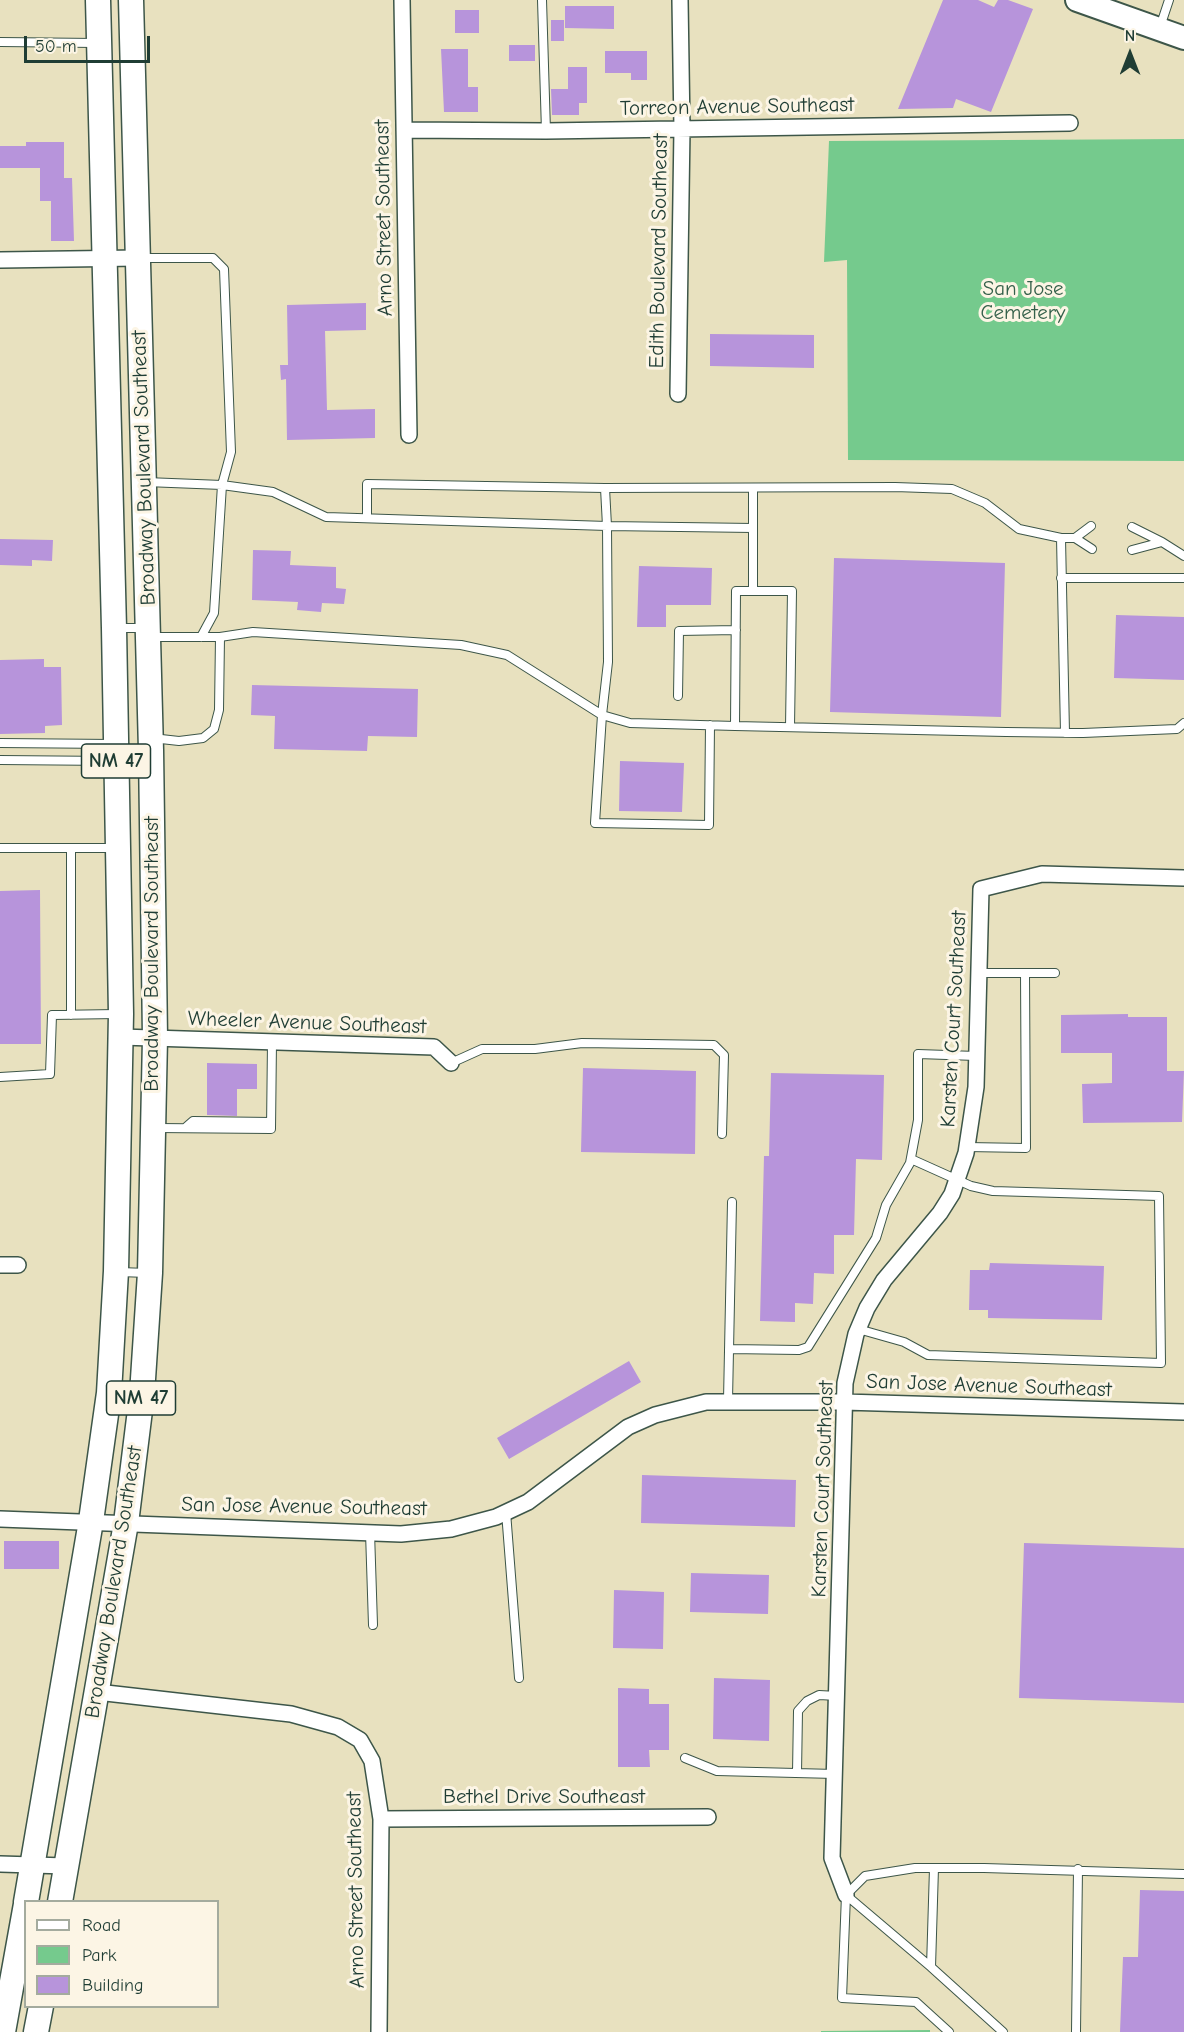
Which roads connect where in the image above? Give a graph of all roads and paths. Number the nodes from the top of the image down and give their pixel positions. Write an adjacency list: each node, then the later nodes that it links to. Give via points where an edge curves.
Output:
1 (98, 0): 11 (main road, Broadway Boulevard Southeast / NM 47)
2 (130, 0): 16 (main road, Broadway Boulevard Southeast / NM 47)
3 (402, 0): 14 (street, Arno Street Southeast)
4 (542, 0): 15 (lane)
5 (680, 0): 13 (street, Edith Boulevard Southeast)
6 (1077, 0): 8 (main road)
7 (1169, 0): 8 (lane)
8 (1159, 29): 9 (main road)
9 (1184, 38)
10 (0, 42): 11 (lane)
11 (99, 43): 18 (main road, Broadway Boulevard Southeast / NM 47)
12 (1070, 123): 13 (street, Torreon Avenue Southeast)
13 (682, 129): 15 (street, Torreon Avenue Southeast); 19 (street, Edith Boulevard Southeast)
14 (404, 130): 15 (street, Torreon Avenue Southeast); 20 (street, Arno Street Southeast)
15 (546, 131)
16 (138, 258): 18 (street); 21 (main road, Broadway Boulevard Southeast / NM 47); 22 (lane, via 213,258 224,269 231,452)
17 (0, 260): 18 (street)
18 (103, 260): 39 (main road, Broadway Boulevard Southeast / NM 47)
19 (678, 394)
20 (409, 435)
21 (144, 482): 22 (lane); 41 (main road, Broadway Boulevard Southeast / NM 47)
22 (222, 486): 25 (lane, via 273,492 326,517); 42 (lane, via 214,613)
23 (605, 488): 24 (lane); 25 (lane, via 367,484); 26 (lane)
24 (753, 489): 29 (lane); 30 (lane, via 952,489 985,503 1019,529)
25 (366, 518): 26 (lane)
26 (607, 526): 29 (lane); 45 (lane, via 608,662)
27 (1091, 526): 31 (lane)
28 (1132, 527): 32 (lane)
29 (753, 528): 38 (lane)
30 (1061, 538): 31 (lane); 36 (lane)
31 (1075, 538): 33 (lane)
32 (1162, 542): 34 (lane); 35 (lane)
33 (1092, 549)
34 (1132, 550)
35 (1184, 556)
36 (1061, 578): 37 (lane); 50 (lane)
37 (1184, 578)
38 (753, 591): 40 (lane, via 736,591); 49 (lane, via 792,591)
39 (114, 628): 41 (lane); 53 (main road, Broadway Boulevard Southeast / NM 47)
40 (736, 630): 44 (lane, via 679,631); 48 (lane)
41 (148, 632): 42 (lane); 52 (main road, Broadway Boulevard Southeast / NM 47)
42 (201, 637): 43 (lane)
43 (220, 637): 45 (lane, via 253,632 461,645 507,655); 52 (lane, via 219,710 214,729 203,738)
44 (678, 696)
45 (602, 715): 47 (lane, via 630,723); 47 (lane, via 595,823 709,825)
46 (1184, 723): 50 (lane, via 1177,729)
47 (710, 725): 48 (lane)
48 (735, 726): 49 (lane)
49 (790, 727): 50 (lane)
50 (1065, 733)
51 (0, 743): 53 (lane)
52 (150, 744): 53 (lane); 64 (main road, Broadway Boulevard Southeast / NM 47)
53 (116, 752): 54 (lane); 57 (main road, Broadway Boulevard Southeast / NM 47)
54 (0, 760)
55 (0, 848): 56 (lane)
56 (71, 848): 57 (lane); 62 (lane)
57 (118, 848): 63 (main road, Broadway Boulevard Southeast / NM 47)
58 (1184, 878): 59 (street, Karsten Court Southeast, via 1042,874 981,889)
59 (979, 973): 60 (lane); 66 (street, Karsten Court Southeast)
60 (1025, 973): 61 (lane); 71 (lane, via 1026,1148)
61 (1055, 973)
62 (71, 1015): 63 (lane); 68 (lane, via 52,1015 50,1074)
63 (121, 1026): 64 (street, Wheeler Avenue Southeast); 77 (main road, Broadway Boulevard Southeast / NM 47)
64 (155, 1038): 65 (street, Wheeler Avenue Southeast); 69 (main road, Broadway Boulevard Southeast / NM 47)
65 (272, 1042): 67 (street, Wheeler Avenue Southeast, via 434,1047); 69 (lane, via 271,1129)
66 (976, 1056): 71 (street, Karsten Court Southeast, via 976,1087); 72 (lane, via 918,1054 918,1120)
67 (451, 1063): 70 (lane, via 482,1049 582,1043 714,1045 724,1055)
68 (0, 1077)
69 (152, 1127): 78 (main road, Broadway Boulevard Southeast / NM 47)
70 (722, 1134)
71 (967, 1147): 73 (street, Karsten Court Southeast)
72 (911, 1159): 73 (lane); 80 (lane, via 886,1205 876,1238 808,1347)
73 (957, 1179): 79 (street, Karsten Court Southeast, via 940,1213 884,1280); 79 (lane, via 993,1191 1159,1196 1161,1363 928,1355 904,1342)
74 (732, 1202): 80 (lane)
75 (0, 1265): 76 (street)
76 (18, 1265)
77 (116, 1271): 78 (lane); 86 (main road, Broadway Boulevard Southeast / NM 47, via 109,1393)
78 (150, 1273): 87 (main road, Broadway Boulevard Southeast / NM 47, via 142,1394)
79 (858, 1329): 82 (street, Karsten Court Southeast)
80 (729, 1349): 81 (lane)
81 (728, 1400): 82 (street, San Jose Avenue Southeast); 84 (street, San Jose Avenue Southeast, via 675,1409 628,1426 544,1491)
82 (844, 1402): 83 (street, San Jose Avenue Southeast); 92 (street, Karsten Court Southeast)
83 (1184, 1412)
84 (506, 1512): 88 (street, San Jose Avenue Southeast, via 451,1529 401,1534); 90 (lane)
85 (0, 1519): 86 (street, San Jose Avenue Southeast)
86 (92, 1521): 87 (street, San Jose Avenue Southeast); 99 (main road, Broadway Boulevard Southeast / NM 47)
87 (126, 1523): 88 (street, San Jose Avenue Southeast); 91 (main road, Broadway Boulevard Southeast / NM 47)
88 (370, 1532): 89 (lane)
89 (373, 1625)
90 (519, 1678)
91 (97, 1692): 97 (street, Arno Street Southeast, via 291,1714 338,1727 360,1740 367,1750); 100 (main road, Broadway Boulevard Southeast / NM 47)
92 (837, 1696): 94 (lane, via 819,1695 798,1711); 95 (street, Karsten Court Southeast)
93 (685, 1758): 94 (lane, via 717,1771)
94 (797, 1773): 95 (lane)
95 (835, 1774): 104 (street, Karsten Court Southeast, via 832,1858)
96 (708, 1816): 97 (street, Bethel Drive Southeast)
97 (381, 1819): 112 (street, Arno Street Southeast)
98 (0, 1864): 99 (street)
99 (33, 1864): 100 (street); 105 (main road, Broadway Boulevard Southeast / NM 47)
100 (66, 1866): 106 (main road, Broadway Boulevard Southeast / NM 47)
101 (934, 1868): 102 (lane); 104 (lane, via 865,1876); 108 (lane)
102 (1078, 1869): 103 (lane); 115 (lane)
103 (1184, 1874)
104 (846, 1895): 108 (lane); 113 (lane, via 842,1998 916,2002)
105 (27, 1900)
106 (60, 1900)
107 (24, 1914): 110 (main road, Broadway Boulevard Southeast / NM 47)
108 (931, 1967): 114 (lane)
109 (41, 2008): 111 (main road)
110 (3, 2032)
111 (36, 2032)
112 (379, 2032)
113 (949, 2032)
114 (1003, 2032)
115 (1076, 2032)

